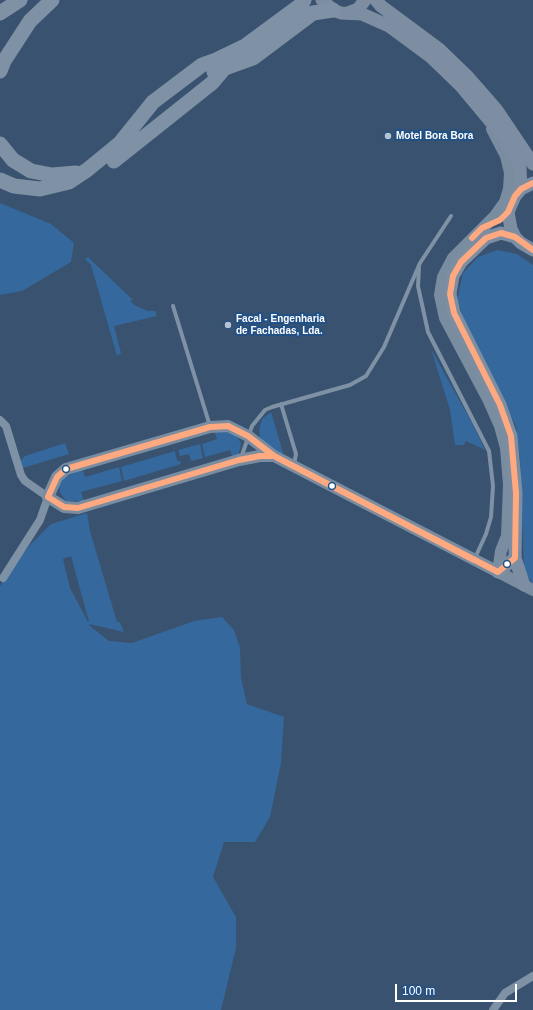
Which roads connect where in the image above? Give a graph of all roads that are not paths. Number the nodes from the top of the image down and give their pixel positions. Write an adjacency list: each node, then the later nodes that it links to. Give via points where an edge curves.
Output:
1 (20, 0): 9 (highway)
2 (52, 0): 12 (highway, via 30,21)
3 (289, 0): 10 (highway, via 279,12 257,29)
4 (304, 0): 10 (highway)
5 (365, 0): 8 (main road, via 358,9)
6 (376, 0): 15 (main road, via 439,49 468,77 496,109)
7 (328, 5): 8 (main road, via 341,13); 11 (highway, via 313,13 253,58)
8 (350, 12): 13 (main road, via 372,17 410,40 456,81)
9 (0, 13)
10 (245, 46): 11 (highway)
11 (220, 65): 16 (highway, via 143,115 120,143); 20 (highway, via 156,114 139,132 130,147 81,185 50,196 15,196)
12 (0, 71)
13 (481, 109): 19 (main road, via 514,154 520,168); 23 (street, via 506,156 510,173 509,189 504,202 495,216)
14 (0, 144): 16 (highway, via 13,160 31,171 52,175)
15 (533, 164)
16 (87, 170): 17 (highway, via 69,182 40,189 14,186)
17 (0, 180)
18 (533, 183): 19 (main road)
19 (521, 190): 21 (main road, via 515,196)
20 (0, 191)
21 (508, 212): 23 (street, via 500,220); 24 (main road)
22 (451, 216): 26 (lane)
23 (482, 228): 36 (street, via 453,258 443,277 440,295 445,318 489,402 506,448 509,485 507,536)
24 (515, 237): 25 (main road); 37 (main road, via 501,233 486,238 461,262 453,276 450,294 454,313 500,405 512,436 516,493)
25 (533, 250)
26 (420, 263): 28 (lane, via 384,347 366,376 350,385); 38 (lane, via 418,286 428,332 489,451 493,486 491,517)
27 (173, 306): 30 (lane)
28 (281, 404): 31 (lane, via 264,410); 34 (lane, via 296,454)
29 (0, 420): 35 (street, via 6,426 21,475 25,481)
30 (210, 427): 31 (street, via 228,426); 35 (street, via 66,469 57,477)
31 (248, 436): 32 (street); 33 (lane)
32 (274, 456): 33 (street); 34 (street)
33 (239, 460): 35 (street, via 78,508 64,507)
34 (293, 466): 38 (street)
35 (48, 497): 40 (street, via 40,520)
36 (501, 551): 38 (street); 39 (street)
37 (515, 558): 39 (main road); 41 (main road)
38 (474, 560): 39 (street)
39 (498, 572): 41 (street)
40 (3, 578)
41 (528, 587)
42 (533, 976): 43 (street, via 505,993)
43 (493, 1010)

